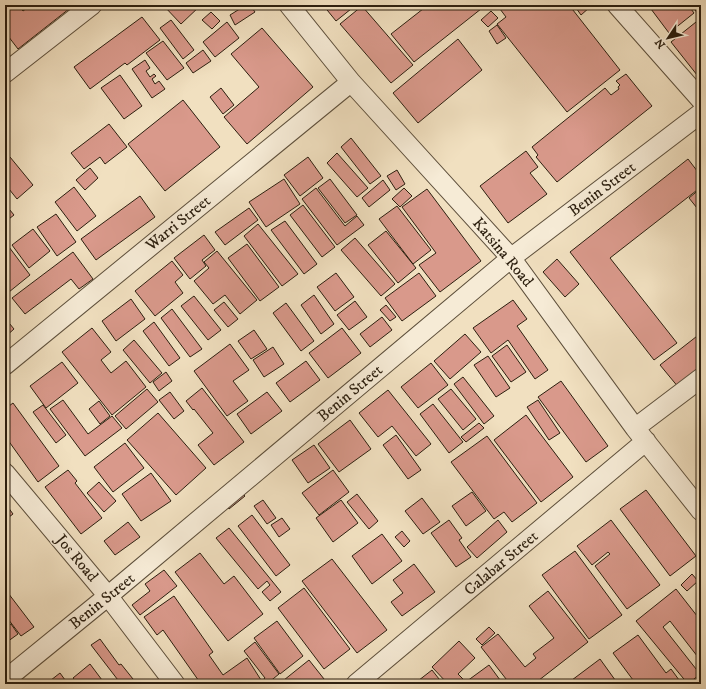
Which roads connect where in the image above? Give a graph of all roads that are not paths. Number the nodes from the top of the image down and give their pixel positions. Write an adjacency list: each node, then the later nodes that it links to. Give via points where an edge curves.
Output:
1 (92, 5): 4 (street)
2 (289, 5): 5 (street, Katsina Road)
3 (617, 5): 6 (street)
4 (7, 69)
5 (351, 82): 8 (street, Katsina Road); 9 (street, Warri Street)
6 (701, 100)
7 (701, 113): 8 (street, Benin Street)
8 (511, 258): 11 (street, Katsina Road); 14 (street, Benin Street)
9 (5, 365)
10 (701, 378): 11 (street, Calabar Street)
11 (641, 435): 13 (street, Katsina Road); 17 (street, Calabar Street)
12 (5, 472): 14 (street, Jos Road)
13 (701, 511)
14 (108, 596): 15 (street, Benin Street); 16 (street, Jos Road)
15 (5, 680)
16 (175, 684)
17 (356, 684)

